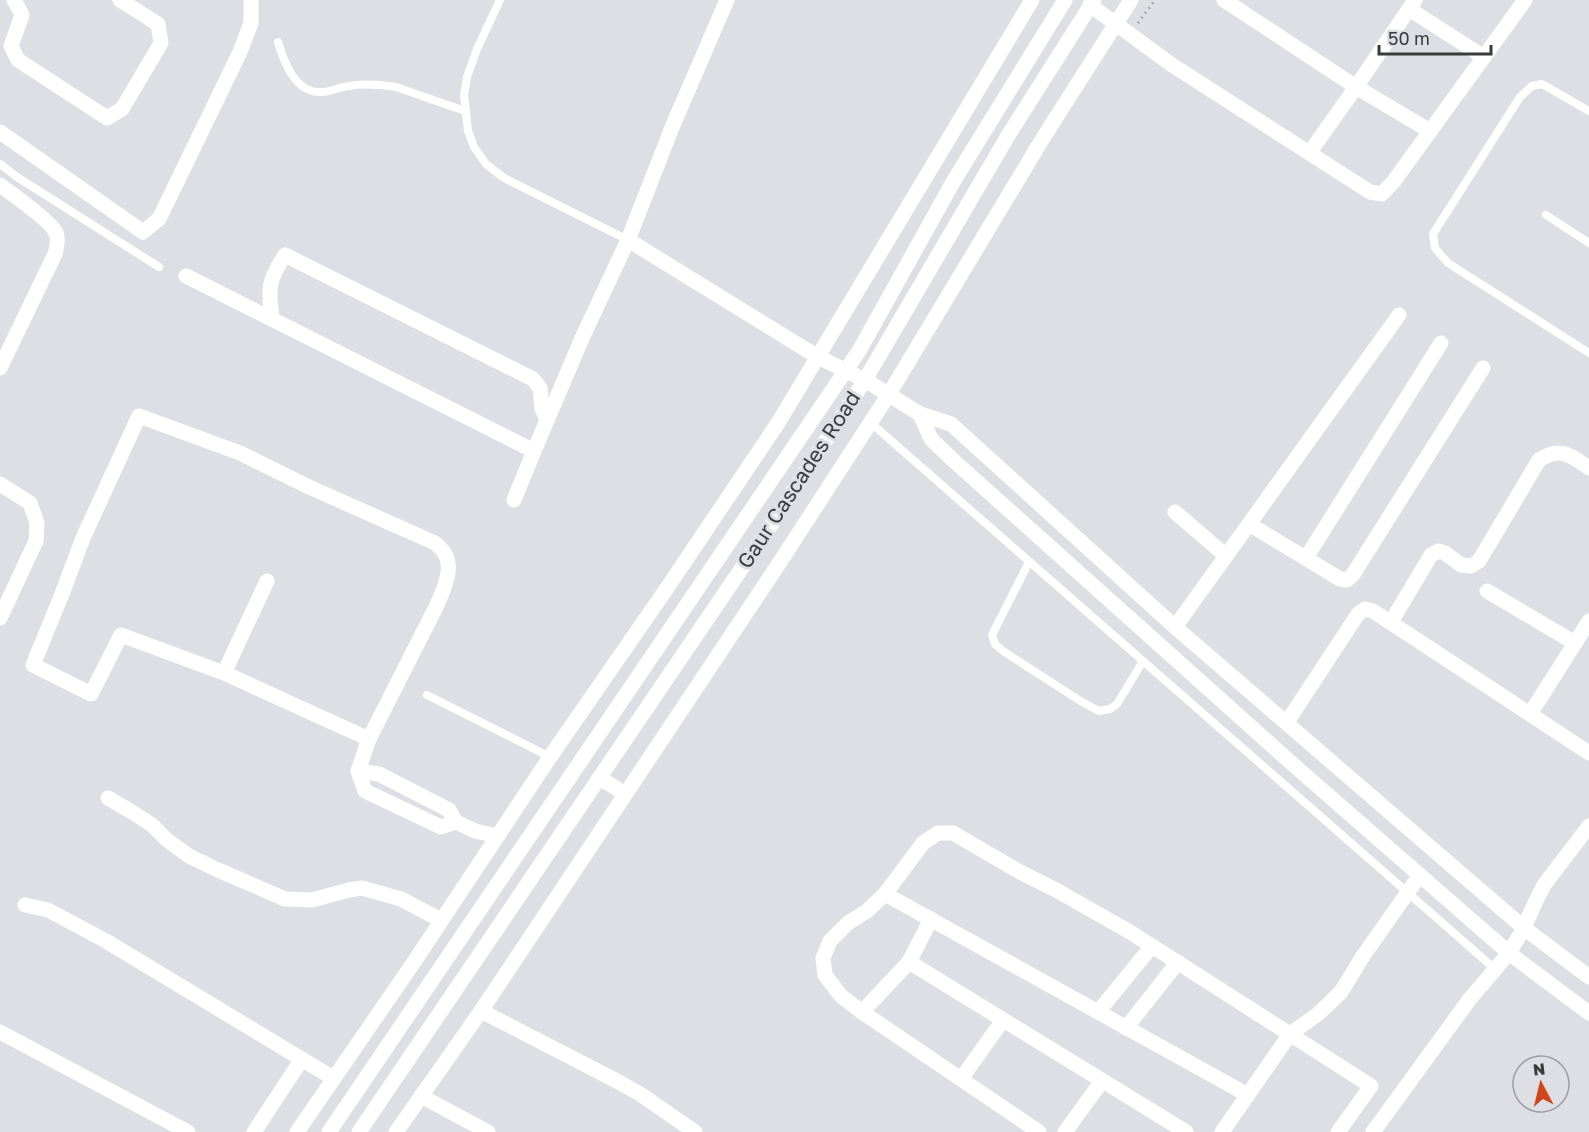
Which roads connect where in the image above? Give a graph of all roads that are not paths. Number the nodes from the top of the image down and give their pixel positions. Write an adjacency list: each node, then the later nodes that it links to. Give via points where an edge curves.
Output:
1 (14, 0): 2 (street, via 22,15 11,46 18,60 107,118 122,109 161,43 158,24)
2 (120, 0)
3 (251, 0): 20 (street, via 251,23 240,52 159,219 143,232)
4 (500, 0): 17 (lane, via 467,77)
5 (727, 0): 25 (street)
6 (1032, 0): 33 (street)
7 (1065, 0): 36 (street, Gaur Cascades Road, via 953,182)
8 (1131, 0): 13 (street)
9 (1224, 0): 16 (street)
10 (1525, 0): 15 (street)
11 (1092, 3): 13 (street); 37 (street, Gaur Cascades Road)
12 (1412, 4): 15 (street); 16 (street)
13 (1115, 25): 21 (street); 38 (street)
14 (278, 42): 17 (lane, via 284,62 297,82 318,93 350,85 384,85)
15 (1484, 57): 19 (street)
16 (1356, 87): 19 (street); 21 (street)
17 (465, 111): 25 (lane, via 474,147 486,164 504,178)
18 (1589, 111): 32 (lane, via 1542,84 1532,86 1520,97 1433,234 1435,248 1448,263)
19 (1430, 131): 21 (street, via 1382,194 1370,192)
20 (0, 132)
21 (1310, 152)
22 (0, 164): 27 (lane)
23 (0, 185): 34 (street, via 56,231 57,244)
24 (1546, 215): 26 (lane)
25 (628, 240): 33 (street); 40 (street)
26 (1589, 243)
27 (159, 267)
28 (186, 276): 30 (street)
29 (1399, 315): 47 (street)
30 (272, 318): 40 (street, via 269,291 274,271 285,255 533,379 540,388); 42 (street)
31 (1441, 343): 49 (street)
32 (1589, 353)
33 (818, 357): 36 (street); 66 (street, via 778,423)
34 (0, 368)
35 (1483, 368): 49 (street, via 1352,576 1340,579)
36 (845, 371): 37 (street); 80 (street, Gaur Cascades Road)
37 (865, 380): 38 (street); 68 (street, Gaur Cascades Road)
38 (889, 394): 39 (street); 41 (street)
39 (920, 414): 56 (street, via 951,424); 67 (street, via 931,439 954,461)
40 (547, 420): 42 (street)
41 (871, 423): 50 (lane); 69 (street)
42 (534, 451): 45 (street)
43 (1589, 468): 55 (street, via 1567,453 1550,453 1539,460 1479,561 1471,566 1461,565 1439,551 1431,555)
44 (0, 484): 53 (street, via 30,503 37,523 36,541)
45 (514, 500)
46 (1175, 512): 48 (street)
47 (1249, 524): 48 (street); 49 (street)
48 (1226, 556): 56 (street)
49 (1306, 558)
50 (1029, 562): 58 (lane); 58 (lane, via 992,635 1003,651 1100,711 1117,704)
51 (267, 581): 59 (street)
52 (1487, 591): 57 (street)
53 (0, 618)
54 (1589, 621): 57 (street)
55 (1391, 622): 61 (street); 62 (street, via 1365,609 1358,614)
56 (1176, 627): 62 (street)
57 (1575, 643): 61 (street)
58 (1143, 661): 74 (lane)
59 (224, 673): 63 (street); 63 (street, via 121,635 91,694 33,665 83,538 139,416 240,453 435,543 445,554 448,566 437,605)
60 (427, 695): 66 (lane)
61 (1530, 714): 65 (street)
62 (1287, 722): 64 (street)
63 (369, 739): 72 (street, via 358,771 379,774 449,810 456,822)
64 (1315, 747): 67 (street); 79 (street)
65 (1589, 753)
66 (550, 757): 72 (street)
67 (1297, 768): 73 (street)
68 (600, 778): 69 (street); 82 (street, Gaur Cascades Road)
69 (625, 794): 88 (street)
70 (108, 798): 78 (street, via 152,825 189,856 285,899 312,900 362,888 401,899)
71 (1589, 826): 79 (street, via 1544,885)
72 (498, 836): 78 (street)
73 (1420, 874): 74 (street); 83 (street)
74 (1408, 892): 86 (lane); 95 (street, via 1341,992)
75 (885, 894): 77 (street); 81 (street, via 923,843 938,834 953,833); 89 (street, via 830,941 823,958 825,975 841,996)
76 (24, 905): 96 (street, via 48,910 106,941)
77 (931, 919): 84 (street); 90 (street)
78 (441, 920): 97 (street)
79 (1524, 928): 83 (street); 87 (street)
80 (463, 934): 82 (street); 105 (street, Gaur Cascades Road)
81 (1152, 946): 85 (street); 90 (street)
82 (484, 948): 106 (street, Gaur Cascades Road)
83 (1509, 953): 86 (street); 91 (street)
84 (909, 962): 89 (street); 92 (street)
85 (1178, 962): 93 (street); 95 (street)
86 (1495, 969): 115 (street, via 1468,1000)
87 (1589, 976)
88 (480, 1011): 101 (street); 109 (street, via 640,1094)
89 (862, 1012): 98 (street)
90 (1098, 1012): 93 (street)
91 (1589, 1013)
92 (1003, 1020): 98 (street); 99 (street)
93 (1126, 1028): 100 (street)
94 (0, 1032): 102 (street)
95 (1290, 1034): 100 (street); 114 (street, via 1371,1086)
96 (302, 1059): 97 (street); 103 (street)
97 (333, 1078): 104 (street)
98 (961, 1079): 110 (street)
99 (1102, 1081): 111 (street); 112 (street)
100 (1248, 1095): 113 (street)
101 (421, 1096): 107 (street); 108 (street)
102 (188, 1132)
103 (254, 1132)
104 (297, 1132)
105 (329, 1132)
106 (359, 1132)
107 (396, 1132)
108 (488, 1132)
109 (695, 1132)
110 (1039, 1132)
111 (1065, 1132)
112 (1186, 1132)
113 (1222, 1132)
114 (1338, 1132)
115 (1373, 1132)

